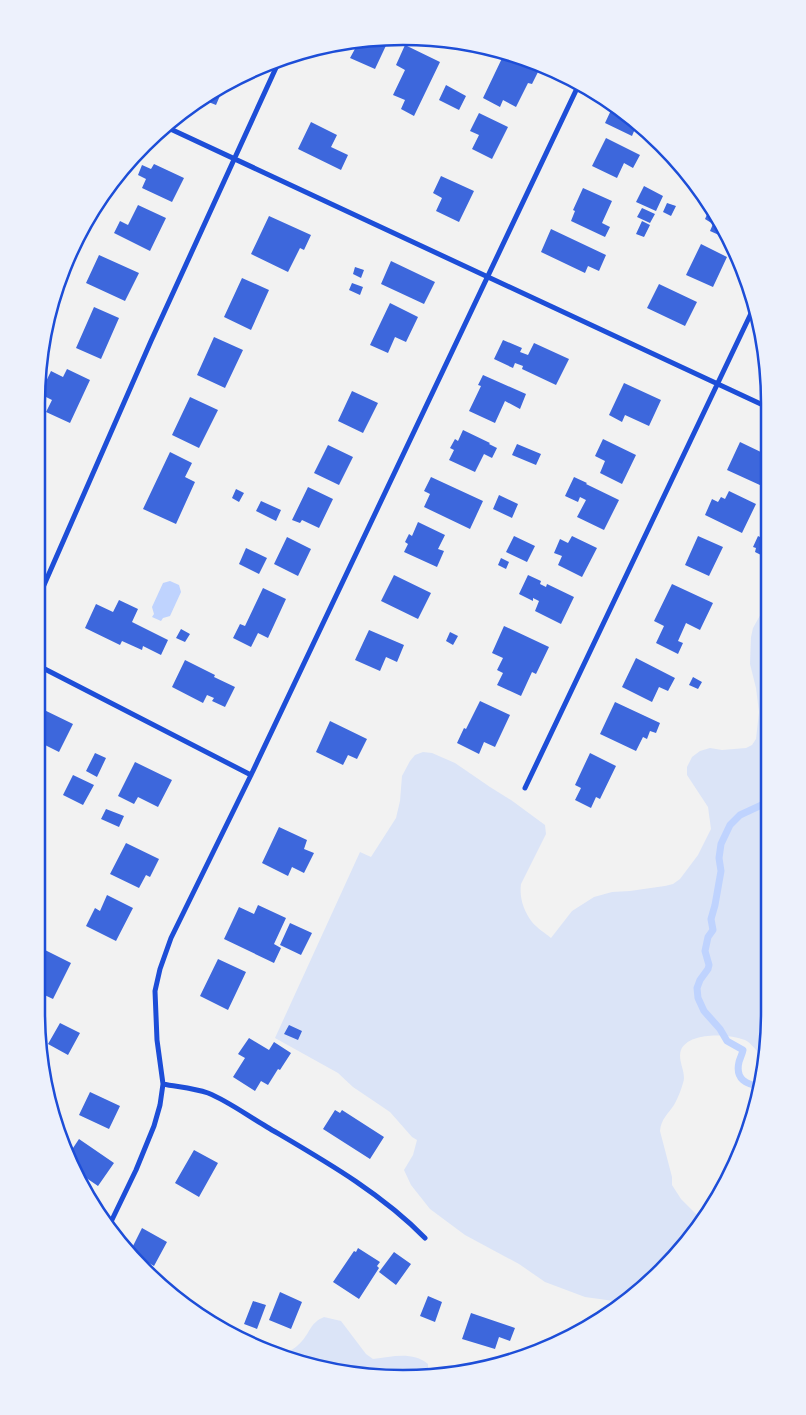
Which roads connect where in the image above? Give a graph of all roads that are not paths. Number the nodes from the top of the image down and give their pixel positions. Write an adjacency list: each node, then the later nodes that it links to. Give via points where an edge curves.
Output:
1 (276, 68): 4 (street)
2 (576, 90): 5 (street)
3 (172, 130): 4 (street)
4 (235, 158): 5 (street); 9 (street)
5 (488, 276): 7 (street); 11 (street)
6 (750, 315): 7 (street)
7 (717, 384): 8 (street); 12 (street)
8 (761, 404)
9 (45, 583)
10 (45, 669): 11 (street)
11 (251, 775): 13 (street, via 171,938 160,969 155,1012)
12 (525, 788)
13 (163, 1084): 14 (street, via 154,1126); 15 (street, via 212,1095 301,1147 354,1180 396,1211)
14 (112, 1220)
15 (425, 1238)

